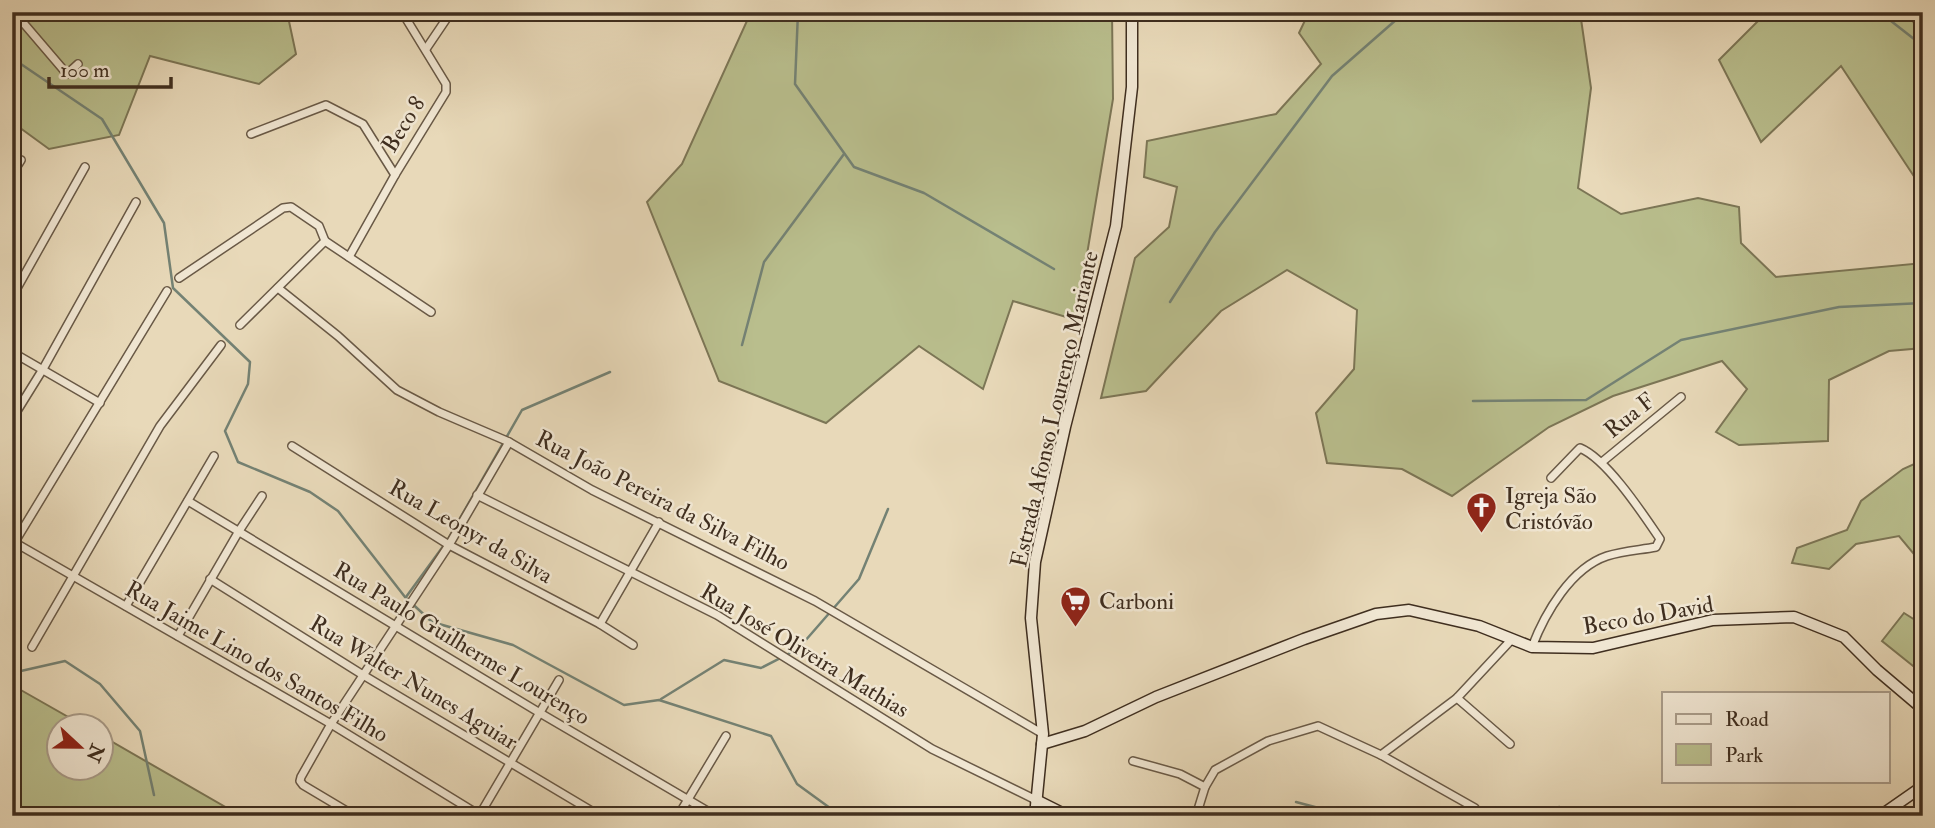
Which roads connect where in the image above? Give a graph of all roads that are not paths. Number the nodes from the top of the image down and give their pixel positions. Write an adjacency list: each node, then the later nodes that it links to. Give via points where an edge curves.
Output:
1 (14, 12): 6 (street, via 67,74)
2 (402, 12): 5 (street, Beco 8)
3 (451, 12): 5 (street)
4 (1132, 12): 57 (street, Estrada Afonso Lourenço Mariante, via 1132,87 1116,226 1035,562 1031,618)
5 (426, 49): 11 (street, Beco 8, via 446,92)
6 (78, 64)
7 (251, 134): 11 (street, via 326,105 363,124)
8 (21, 160): 10 (street)
9 (85, 167): 18 (street)
10 (12, 174)
11 (395, 174): 14 (street, Beco 8)
12 (136, 202): 23 (street)
13 (325, 242): 14 (street); 15 (street, via 319,226 291,207 283,208); 16 (street)
14 (349, 257): 19 (street)
15 (179, 278)
16 (278, 288): 20 (street); 27 (street, Rua João Pereira da Silva Filho, via 397,390)
17 (167, 291): 25 (street)
18 (12, 297)
19 (431, 312)
20 (240, 325)
21 (221, 345): 40 (street, via 160,426)
22 (12, 352): 23 (street)
23 (43, 369): 25 (street); 26 (street)
24 (1681, 397): 30 (street, Rua F)
25 (100, 403): 37 (street)
26 (12, 419)
27 (509, 442): 32 (street); 35 (street, Rua João Pereira da Silva Filho)
28 (292, 446): 38 (street, Rua Leonyr da Silva)
29 (214, 456): 34 (street)
30 (1602, 462): 31 (street, via 1580,448); 49 (street, via 1650,524 1659,544 1605,556 1583,571 1558,596)
31 (1551, 478)
32 (477, 495): 38 (street); 39 (street, Rua José Oliveira Mathias)
33 (262, 496): 36 (street)
34 (188, 501): 36 (street, Rua Paulo Guilherme Lourenço); 42 (street)
35 (659, 522): 39 (street); 57 (street, Rua João Pereira da Silva Filho, via 815,601)
36 (239, 531): 41 (street); 44 (street, Rua Paulo Guilherme Lourenço)
37 (13, 543): 40 (street, Rua Jaime Lino dos Santos Filho)
38 (449, 545): 43 (street, Rua Leonyr da Silva); 44 (street)
39 (631, 574): 43 (street); 65 (street, Rua José Oliveira Mathias, via 717,615 932,749)
40 (72, 576): 42 (street, Rua Jaime Lino dos Santos Filho); 48 (street)
41 (210, 579): 45 (street); 50 (street, Rua Walter Nunes Aguiar)
42 (126, 606): 45 (street, Rua Jaime Lino dos Santos Filho)
43 (600, 624): 47 (street, Rua Leonyr da Silva)
44 (395, 625): 50 (street); 54 (street, Rua Paulo Guilherme Lourenço)
45 (178, 636): 55 (street, Rua Jaime Lino dos Santos Filho)
46 (1512, 639): 49 (street, Beco do David); 52 (street); 57 (street, Beco do David, via 1479,626 1409,610 1376,614 1156,697 1070,737)
47 (633, 645)
48 (32, 647)
49 (1532, 647): 53 (street, Beco do David, via 1593,648 1713,620 1794,617 1844,637)
50 (363, 675): 55 (street); 61 (street, Rua Walter Nunes Aguiar)
51 (559, 680): 54 (street)
52 (1457, 698): 58 (street); 59 (street)
53 (1923, 709)
54 (540, 713): 61 (street); 64 (street, Rua Paulo Guilherme Lourenço)
55 (331, 724): 67 (street, via 300,781); 68 (street, Rua Jaime Lino dos Santos Filho)
56 (726, 737): 64 (street)
57 (1043, 739): 65 (street, Estrada Afonso Lourenço Mariante)
58 (1510, 744)
59 (1381, 755): 63 (street, via 1318,726 1268,741 1215,770); 66 (street)
60 (1133, 761): 63 (street, via 1180,774)
61 (511, 763): 68 (street); 69 (street, Rua Walter Nunes Aguiar)
62 (1923, 786): 75 (street)
63 (1205, 787): 74 (street)
64 (688, 799): 70 (street); 71 (street, Rua Paulo Guilherme Lourenço)
65 (1036, 800): 72 (street, Estrada Afonso Lourenço Mariante); 73 (street)
66 (1475, 808)
67 (355, 816)
68 (480, 816)
69 (600, 816)
70 (678, 816)
71 (716, 816)
72 (1035, 816)
73 (1068, 816)
74 (1196, 816)
75 (1880, 816)

